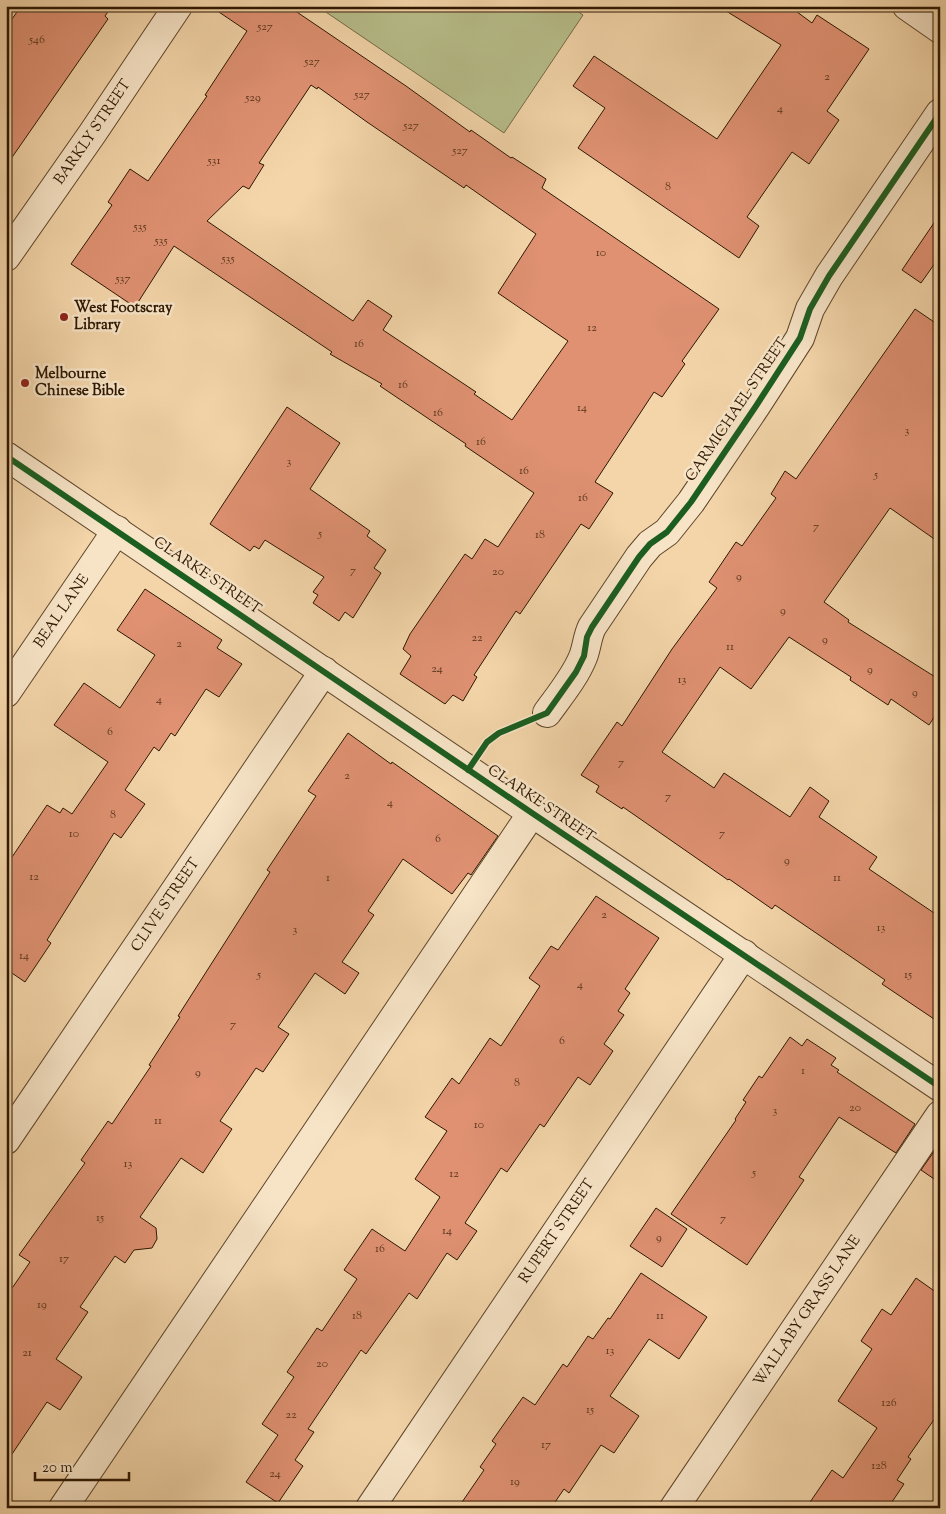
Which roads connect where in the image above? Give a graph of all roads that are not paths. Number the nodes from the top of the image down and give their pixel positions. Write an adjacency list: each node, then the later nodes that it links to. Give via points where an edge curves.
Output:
1 (178, 6): 5 (street, BARKLY STREET)
2 (907, 6): 3 (street)
3 (940, 29)
4 (940, 113): 10 (street, CARMICHAEL STREET, via 829,276 810,309 800,338 756,406 691,502 667,532 639,557 592,627 576,672)
5 (6, 257)
6 (6, 456): 7 (street, CLARKE STREET)
7 (117, 530): 8 (street, CLARKE STREET); 9 (street, BEAL LANE)
8 (324, 671): 11 (street, CLARKE STREET); 15 (street, CLIVE STREET)
9 (6, 693)
10 (548, 713)
11 (532, 813): 12 (street, CLARKE STREET); 16 (street)
12 (744, 954): 13 (street, CLARKE STREET); 17 (street, RUPERT STREET)
13 (940, 1087)
14 (940, 1115): 18 (street, WALLABY GRASS LANE)
15 (6, 1140)
16 (63, 1508)
17 (370, 1508)
18 (674, 1508)

